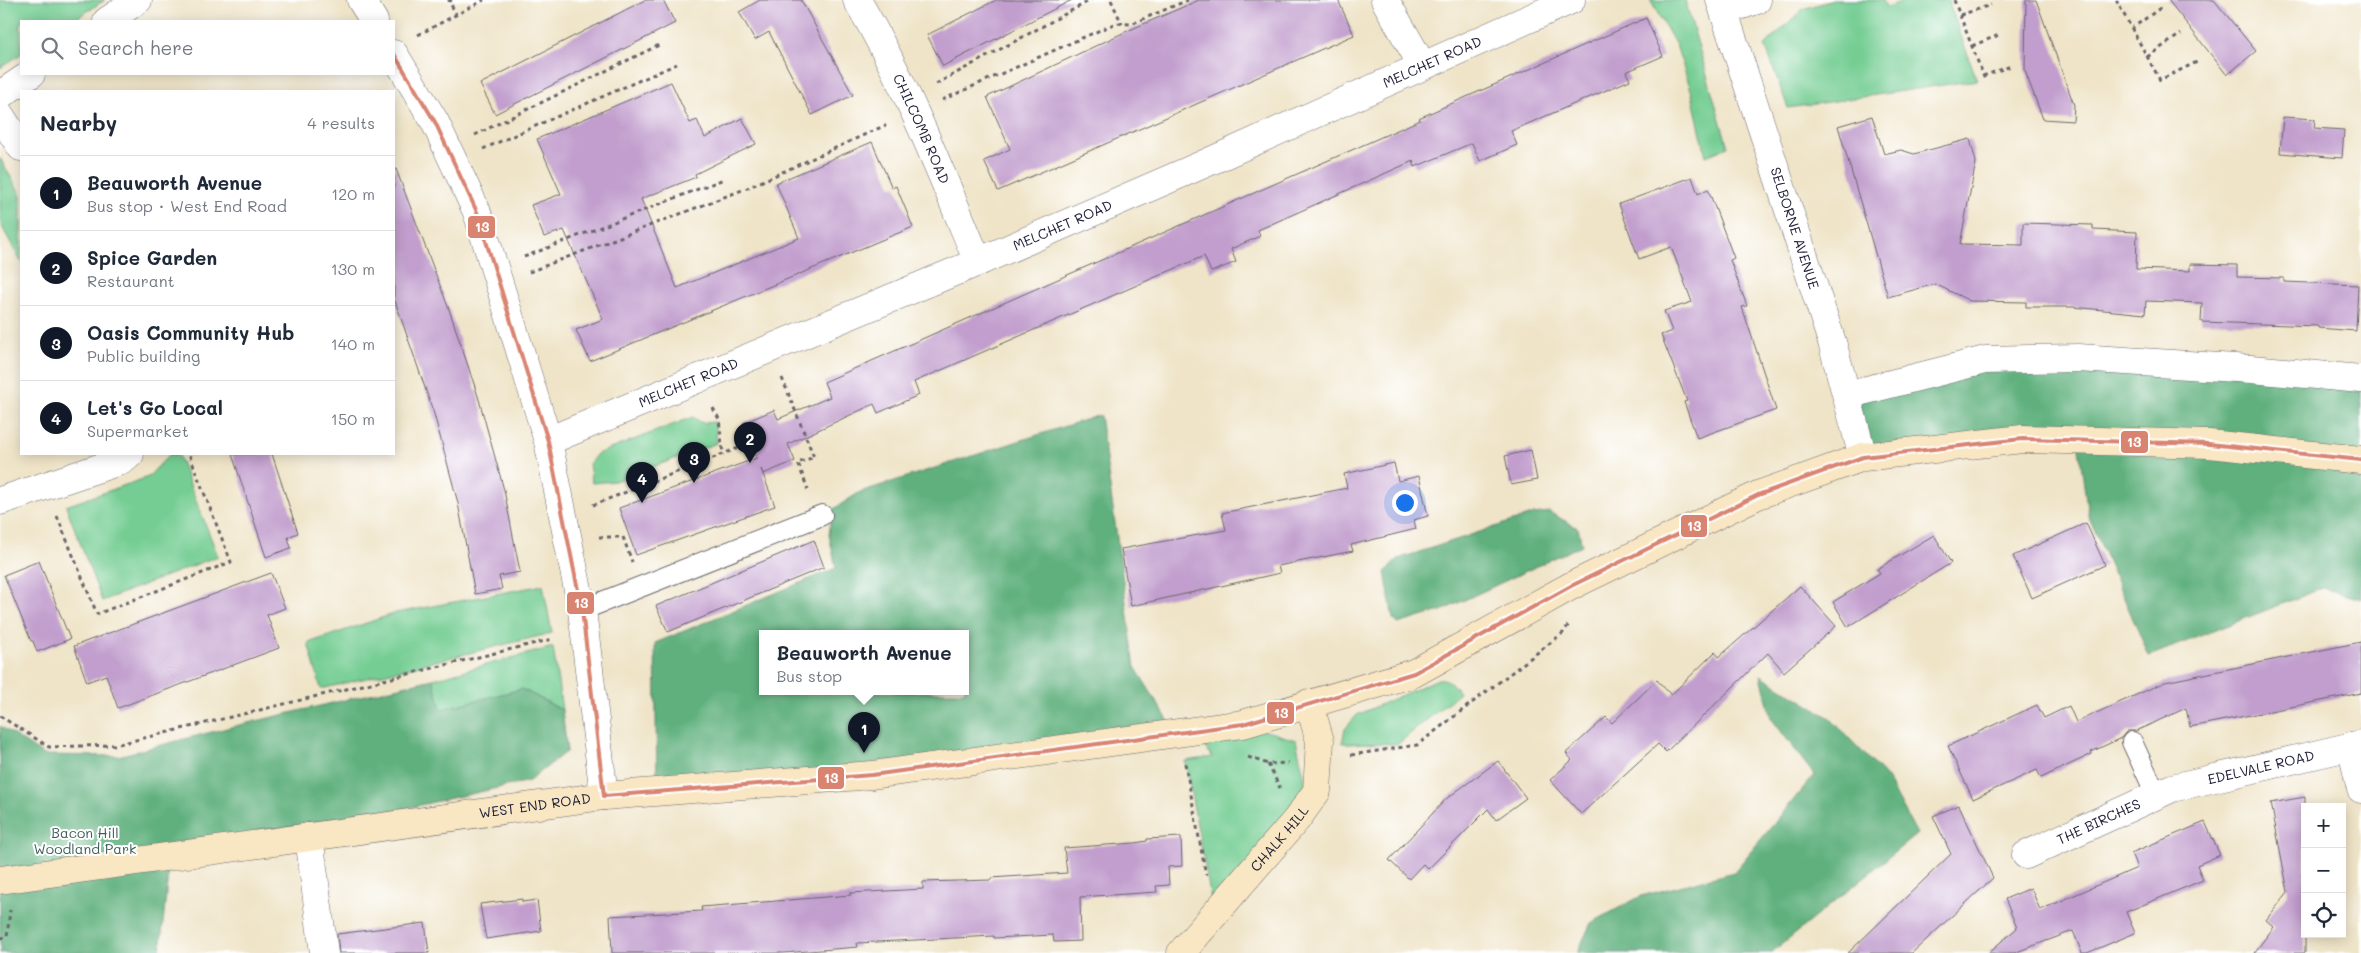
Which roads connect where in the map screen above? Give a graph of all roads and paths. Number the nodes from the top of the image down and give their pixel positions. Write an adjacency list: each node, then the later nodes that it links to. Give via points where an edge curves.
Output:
1 (138, 0): 19 (street)
2 (361, 0): 20 (street)
3 (452, 0): 17 (path, via 449,1)
4 (484, 0): 17 (path)
5 (857, 0): 35 (street, CHILCOMB ROAD)
6 (1092, 0): 35 (path)
7 (1110, 0): 21 (path)
8 (1188, 0): 21 (path, via 1130,24)
9 (1385, 0): 31 (street)
10 (1571, 0): 31 (street, MELCHET ROAD)
11 (1757, 0): 15 (street)
12 (1954, 0): 18 (path)
13 (2116, 0): 22 (path)
14 (1991, 5): 18 (path)
15 (1722, 6): 44 (street, SELBORNE AVENUE)
16 (2163, 6): 22 (path)
17 (456, 14): 26 (path)
18 (1960, 15): 27 (path)
19 (108, 20)
20 (373, 20)
21 (1122, 24): 35 (path, via 1116,23)
22 (2131, 29): 28 (path)
23 (2181, 34): 28 (path)
24 (1999, 36): 27 (path)
25 (661, 44): 38 (path)
26 (402, 46): 38 (street)
27 (1972, 46): 32 (path, via 1984,78)
28 (2146, 57): 29 (path, via 2160,80)
29 (2197, 62)
30 (677, 64): 38 (path)
31 (1422, 65): 40 (street, MELCHET ROAD)
32 (2011, 66)
33 (30, 75): 34 (street)
34 (0, 95)
35 (912, 105): 40 (street, CHILCOMB ROAD); 41 (path, via 745,189)
36 (0, 115): 37 (street)
37 (20, 145)
38 (450, 155): 41 (street, via 477,212)
39 (724, 179): 41 (path)
40 (978, 262): 47 (street, MELCHET ROAD)
41 (498, 276): 47 (street)
42 (782, 378): 53 (path, via 814,457 798,463)
43 (2361, 379): 44 (street, via 2078,358 1985,360)
44 (1847, 395): 51 (street, SELBORNE AVENUE)
45 (713, 408): 48 (path, via 719,419)
46 (736, 432): 48 (path, via 741,447)
47 (548, 441): 61 (street)
48 (723, 454): 56 (path, via 590,506)
49 (129, 455): 54 (street, via 123,460)
50 (189, 455): 55 (path, via 232,562 96,614)
51 (1864, 457): 52 (street, WEST END ROAD, via 2022,439 2209,444); 62 (street, WEST END ROAD, via 1758,495 1571,586 1414,673)
52 (2361, 460)
53 (810, 494)
54 (0, 501)
55 (55, 510)
56 (592, 514)
57 (822, 515): 61 (lane)
58 (597, 529): 59 (path, via 599,537 623,537)
59 (634, 568)
60 (1573, 617): 66 (path, via 1563,633 1416,745)
61 (584, 620): 63 (path, via 115,745 49,747); 70 (street)
62 (1309, 703): 66 (street, CHALK HILL, via 1320,741); 70 (street, WEST END ROAD, via 1243,724 872,775)
63 (0, 716)
64 (2132, 742): 69 (lane)
65 (2356, 745): 68 (street, EDELVALE ROAD); 69 (street, EDELVALE ROAD)
66 (1319, 760): 74 (street, CHALK HILL, via 1318,790)
67 (1185, 761): 74 (path)
68 (2361, 789)
69 (2164, 791): 72 (street, THE BIRCHES)
70 (604, 796): 71 (street, WEST END ROAD)
71 (309, 837): 73 (street, WEST END ROAD); 75 (street)
72 (2026, 856)
73 (0, 880)
74 (1214, 915): 76 (street, CHALK HILL)
75 (324, 953)
76 (1181, 953)

